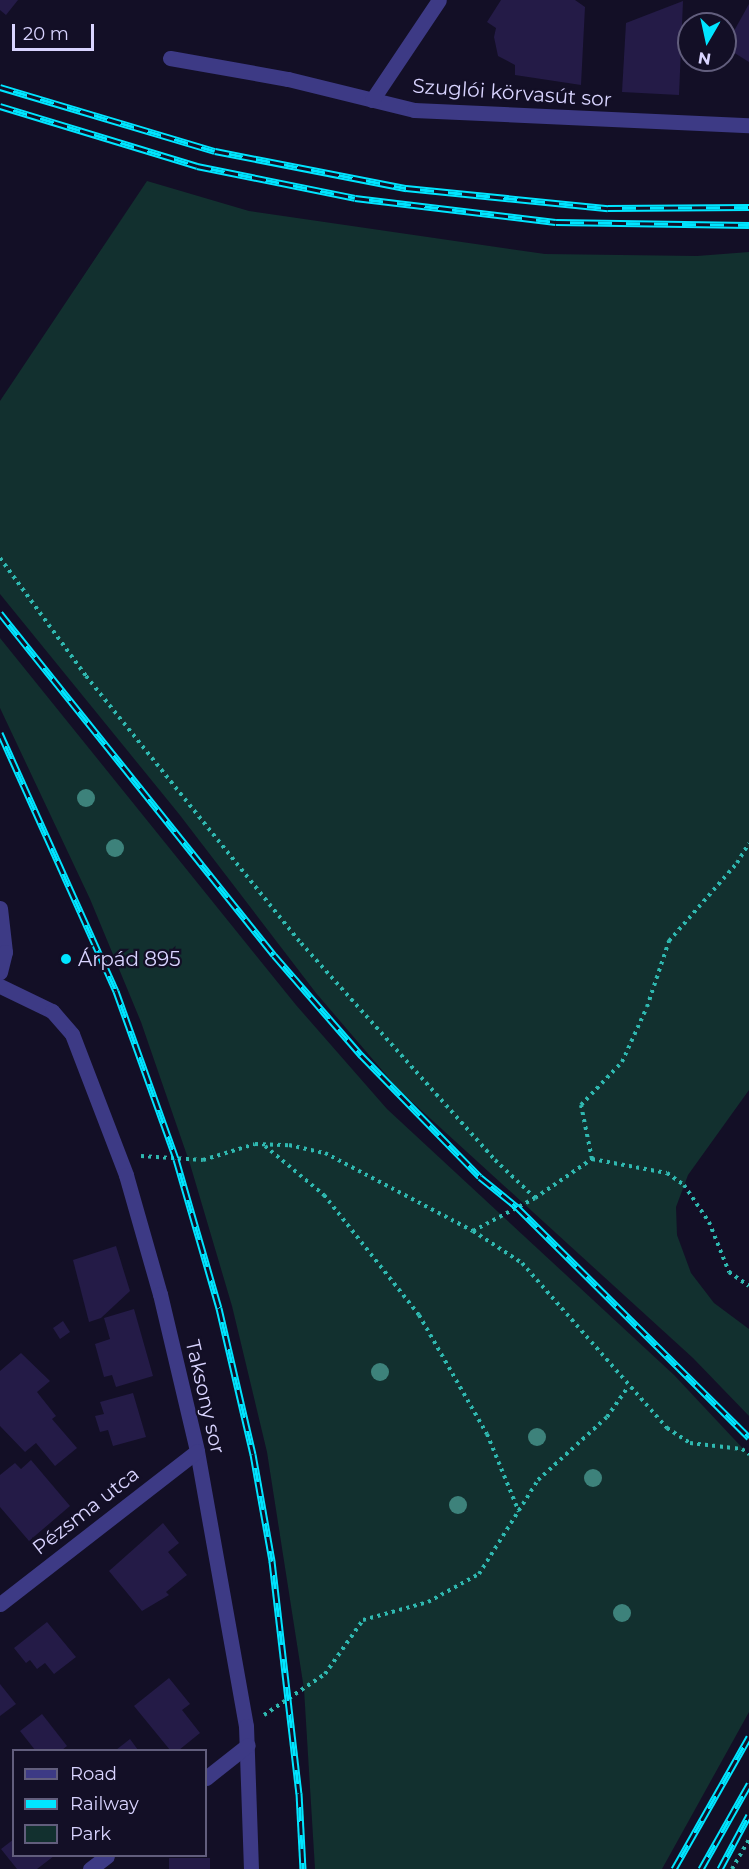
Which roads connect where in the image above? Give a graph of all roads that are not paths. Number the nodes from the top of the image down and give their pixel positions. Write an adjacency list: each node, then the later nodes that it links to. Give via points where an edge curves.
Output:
1 (440, 0): 3 (street)
2 (170, 58): 3 (street, Szuglói körvasút sor, via 288,79)
3 (372, 100): 4 (street, Szuglói körvasút sor, via 414,110)
4 (749, 125)
5 (0, 908): 6 (street, via 5,952)
6 (0, 972)
7 (0, 986): 8 (street, Taksony sor, via 52,1011 72,1034 115,1147 159,1294)
8 (197, 1451): 9 (street, Pézsma utca); 10 (street, Taksony sor)
9 (0, 1604)
10 (248, 1745): 11 (street); 14 (street, Taksony sor)
11 (207, 1777)
12 (106, 1857): 13 (street)
13 (90, 1869)
14 (252, 1869)

